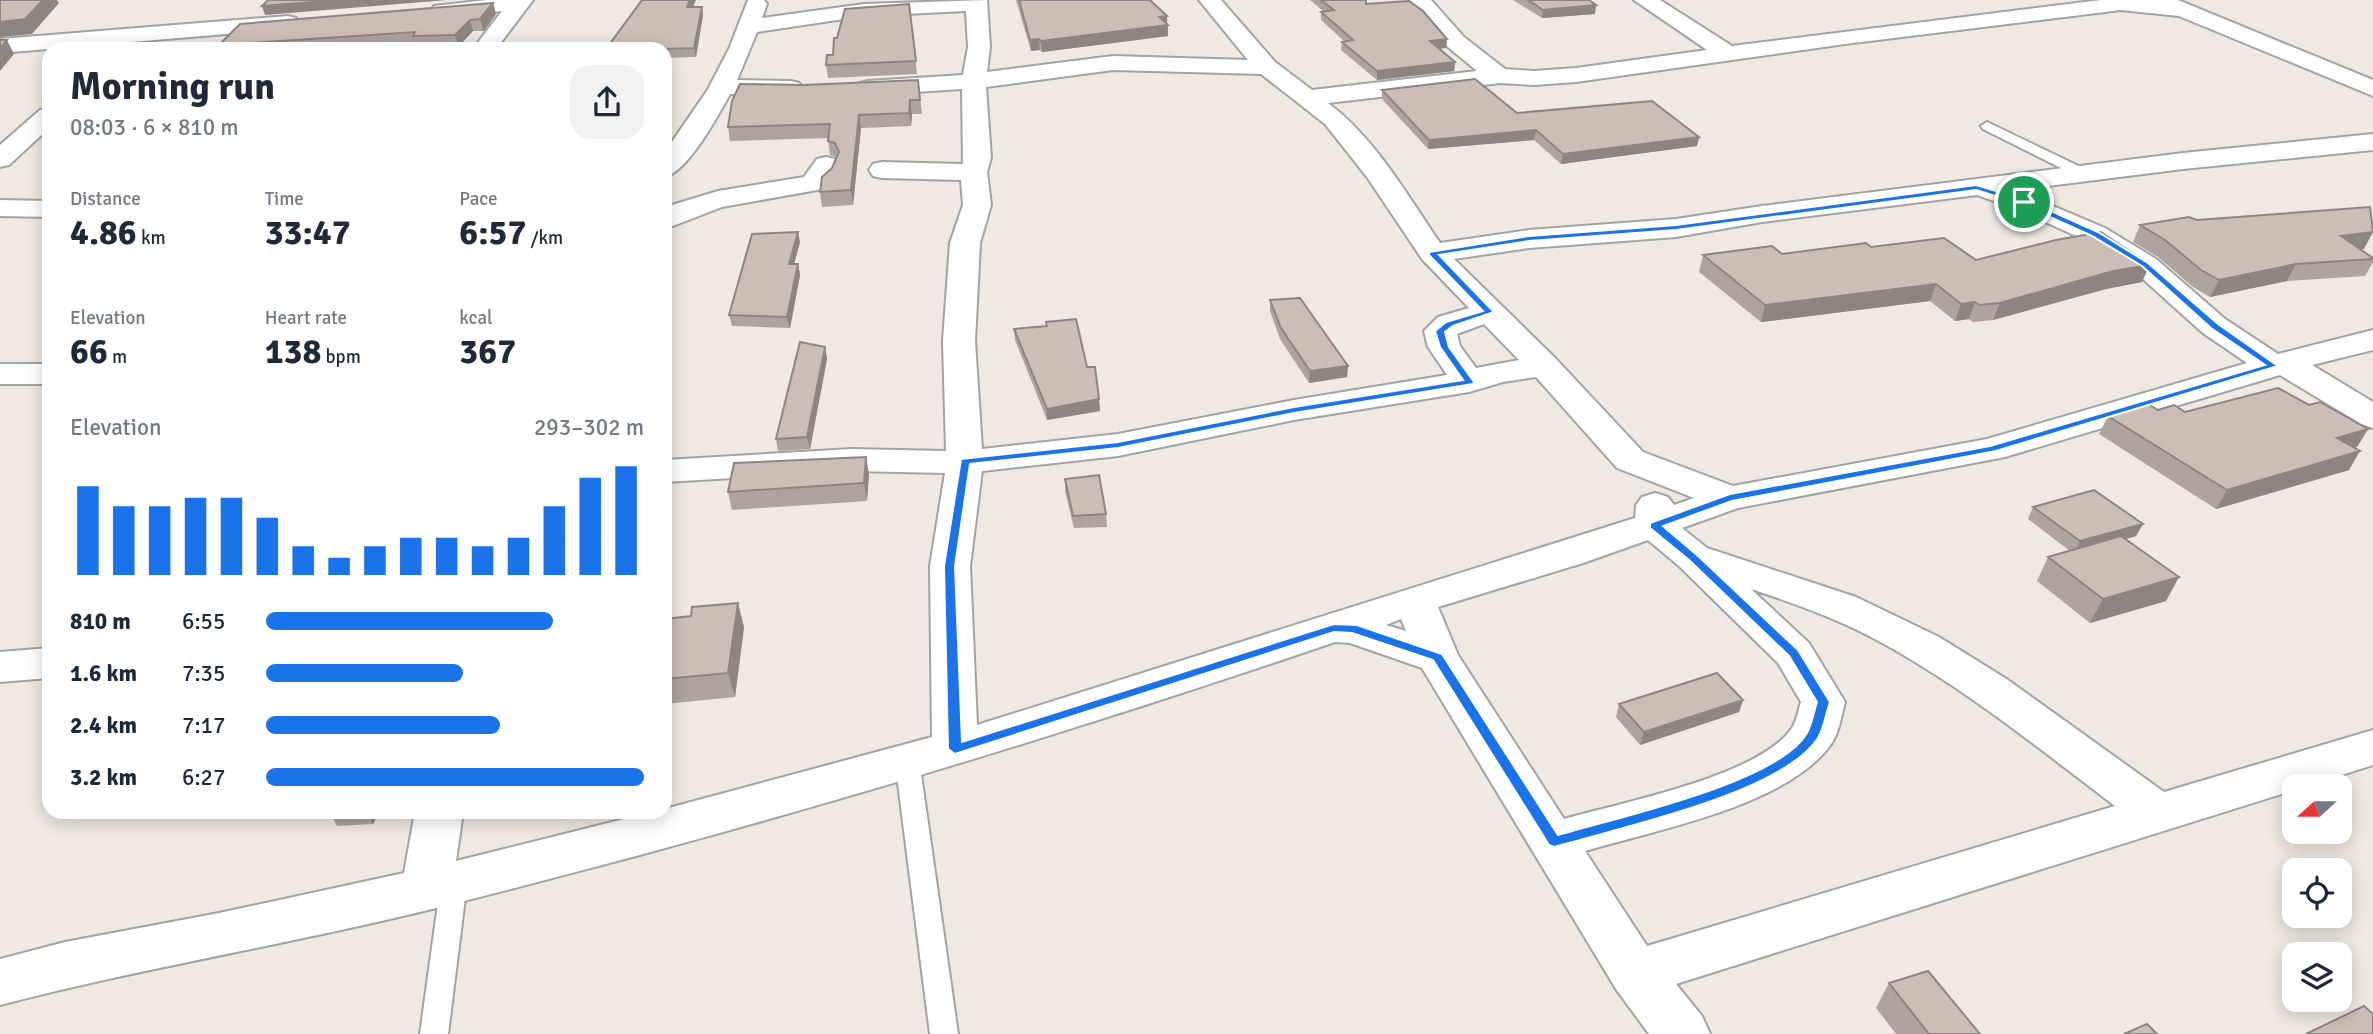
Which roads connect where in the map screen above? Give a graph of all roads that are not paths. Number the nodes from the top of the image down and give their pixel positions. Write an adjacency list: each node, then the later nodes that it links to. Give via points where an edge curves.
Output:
1 (757, 0): 12 (street)
2 (1210, 0): 19 (street)
3 (1420, 0): 22 (street, via 1481,65)
4 (1645, 0): 18 (street)
5 (2161, 0): 9 (street)
6 (521, 2): 10 (street); 16 (street)
7 (976, 2): 12 (street, via 864,10); 23 (street, via 979,47)
8 (238, 9): 13 (street)
9 (2189, 10): 18 (street, via 2110,5); 21 (street)
10 (425, 12)
11 (309, 22): 13 (street)
12 (749, 27): 24 (street)
13 (217, 28): 14 (street)
14 (134, 33): 15 (street); 17 (street)
15 (124, 42)
16 (490, 42)
17 (0, 46)
18 (1729, 54): 22 (street, via 1576,75)
19 (1267, 67): 23 (street, via 1113,63); 28 (street)
20 (2373, 67): 21 (street)
21 (2339, 74): 27 (street)
22 (1500, 76): 28 (street)
23 (974, 81): 26 (street); 36 (street, via 978,158)
24 (724, 87): 25 (street); 33 (street)
25 (818, 89)
26 (842, 89)
27 (2373, 89)
28 (1305, 98): 42 (street, via 1334,119 1378,173)
29 (42, 121): 32 (street)
30 (1987, 127): 37 (lane)
31 (2373, 142): 37 (street)
32 (0, 159)
33 (672, 161)
34 (826, 165): 41 (street, via 813,183 710,200)
35 (882, 170): 36 (street)
36 (974, 172): 52 (street, via 977,205 965,243 959,341)
37 (2086, 176): 38 (street)
38 (1976, 187): 42 (street, via 1676,228 1529,239); 45 (street, via 2024,202 2095,234 2145,265 2214,326)
39 (0, 208): 40 (street)
40 (42, 209)
41 (672, 216)
42 (1432, 253): 43 (street)
43 (1489, 312): 46 (street); 49 (street, via 1440,331 1444,347)
44 (2373, 340): 45 (street)
45 (2279, 365): 50 (street); 54 (street, via 1992,449)
46 (1544, 366): 49 (street); 51 (street)
47 (0, 374): 48 (street)
48 (42, 374)
49 (1469, 382): 52 (street, via 1118,445)
50 (2373, 417)
51 (1630, 460): 54 (street); 55 (street, via 1655,505)
52 (965, 461): 53 (street, via 851,460); 63 (street, via 950,566)
53 (672, 471)
54 (1730, 498): 55 (street)
55 (1654, 525): 56 (street); 57 (street)
56 (1693, 557): 65 (street, via 1786,585 1888,628 1964,672); 67 (street, via 1794,653 1823,702 1813,735 1786,762 1733,789)
57 (1415, 600): 58 (street); 59 (street)
58 (1334, 628): 59 (street, via 1353,628); 63 (street)
59 (1437, 657): 67 (street)
60 (42, 664): 61 (street)
61 (0, 667)
62 (2373, 747): 65 (street)
63 (955, 749): 64 (street)
64 (907, 760): 68 (street); 72 (lane)
65 (2157, 812): 69 (street)
66 (439, 819): 68 (street)
67 (1554, 841): 69 (street)
68 (440, 885): 70 (street); 71 (lane)
69 (1635, 974): 73 (street)
70 (0, 982)
71 (434, 1034)
72 (944, 1034)
73 (1682, 1034)

